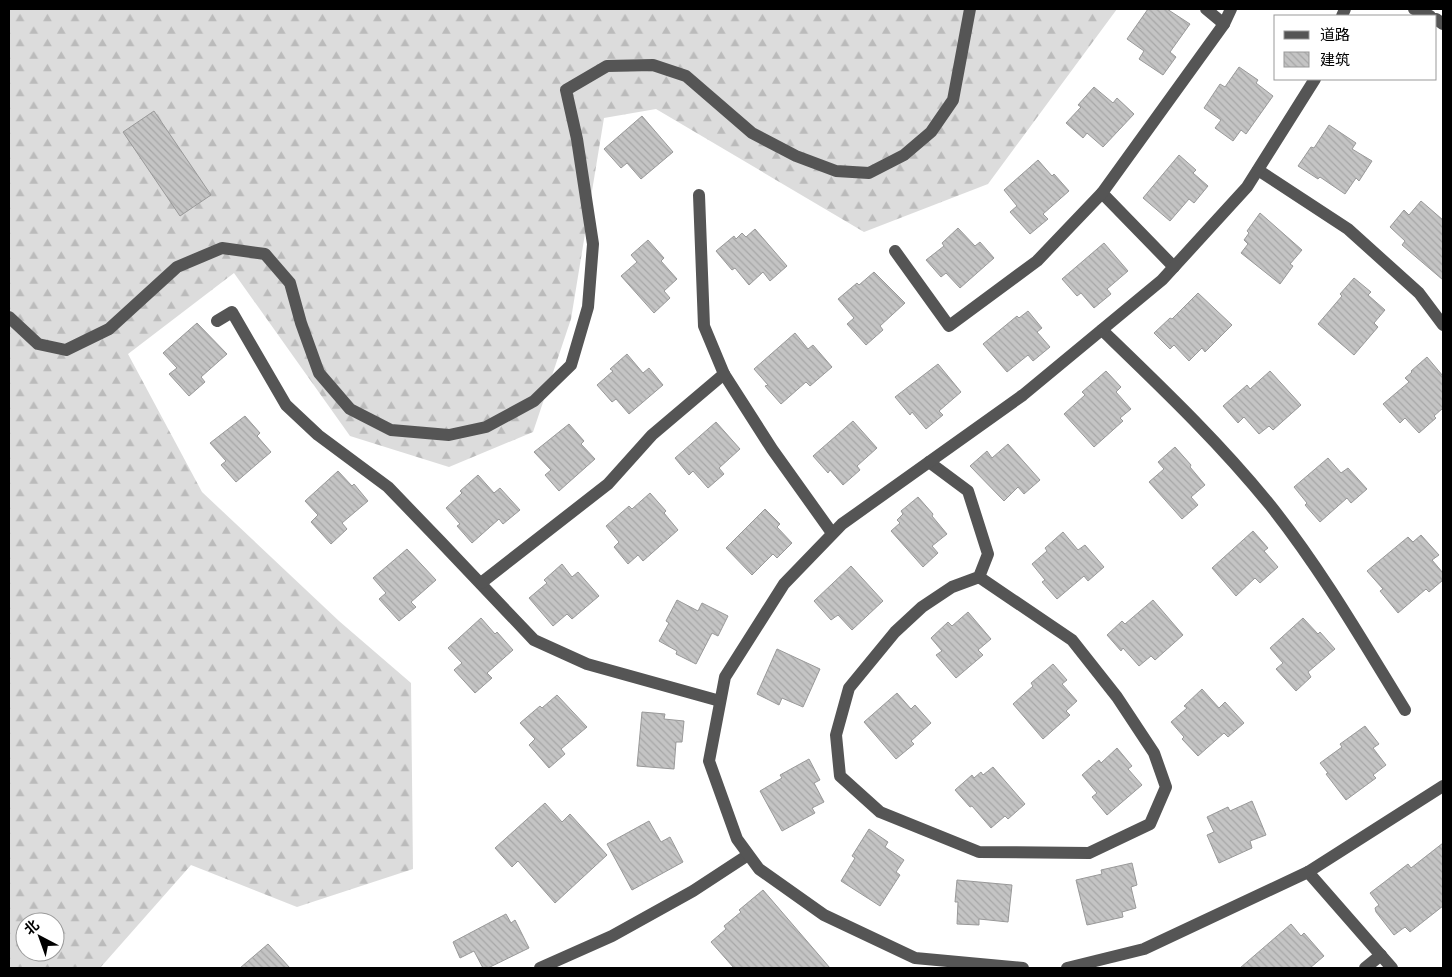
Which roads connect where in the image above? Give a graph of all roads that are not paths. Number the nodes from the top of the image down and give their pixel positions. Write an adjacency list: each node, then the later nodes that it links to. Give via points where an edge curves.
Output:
1 (970, 9): 13 (street, via 953,100 930,132 904,155 869,173 836,171 796,156 752,132 686,76 653,65 607,66 566,90 593,244 588,307 571,365 534,401 486,427 449,435 391,430 350,409 319,373 290,283 265,254 222,248 177,267 109,329 66,350 38,344)
2 (1206, 9): 6 (street)
3 (1232, 9): 6 (street)
4 (1414, 9): 5 (street)
5 (1428, 15)
6 (1224, 24): 9 (street)
7 (1315, 80): 8 (street)
8 (1258, 170): 12 (street, via 1247,187); 15 (street, via 1348,229 1419,293)
9 (1102, 193): 11 (street, via 1037,262 949,326); 12 (street)
10 (699, 195): 17 (street, via 704,326)
11 (895, 251)
12 (1174, 267): 16 (street)
13 (9, 316)
14 (217, 321): 21 (street, via 232,312 286,405 325,441 388,487)
15 (1443, 325)
16 (1102, 330): 18 (street, via 1024,395); 23 (street, via 1190,415 1269,504 1319,571)
17 (724, 374): 19 (street); 21 (street, via 652,435 608,484)
18 (929, 462): 19 (street); 20 (street, via 968,491 988,554)
19 (832, 534): 22 (street, via 784,584 725,677)
20 (979, 577): 20 (street, via 952,587 922,606 894,632 849,688 836,735 840,776 880,812 980,852 1089,854 1150,824 1166,787 1154,753 1117,697 1072,640)
21 (481, 583): 22 (street, via 534,640 587,664)
22 (720, 702): 25 (street, via 709,761 737,839)
23 (1405, 710)
24 (1443, 786): 26 (street)
25 (748, 855): 28 (street, via 612,936); 29 (street, via 759,869 824,915 915,958)
26 (1308, 872): 27 (street); 30 (street, via 1144,949)
27 (1381, 955): 31 (street); 32 (street)
28 (540, 968)
29 (1023, 968)
30 (1067, 968)
31 (1366, 968)
32 (1392, 968)

